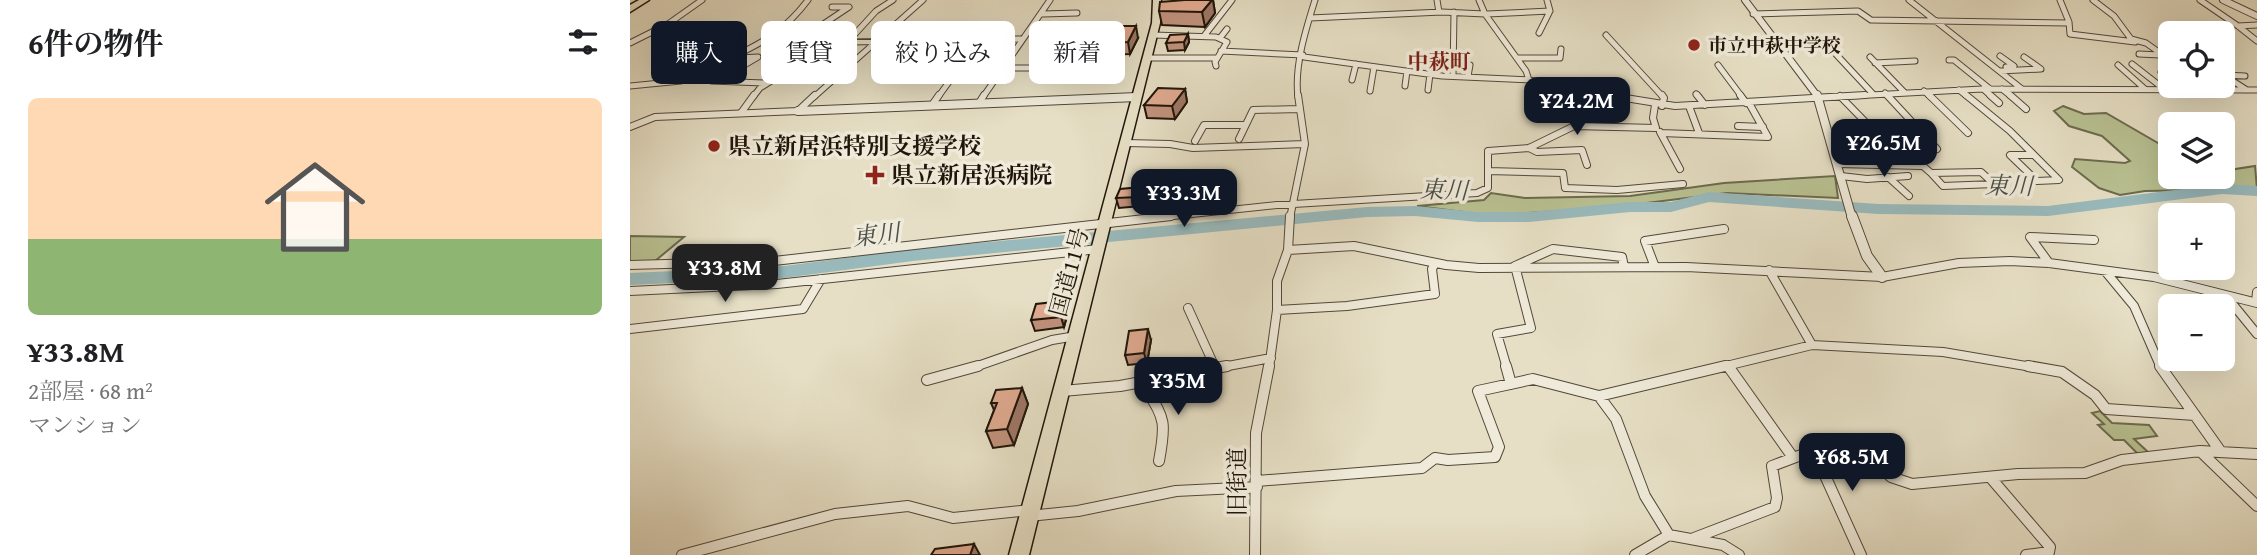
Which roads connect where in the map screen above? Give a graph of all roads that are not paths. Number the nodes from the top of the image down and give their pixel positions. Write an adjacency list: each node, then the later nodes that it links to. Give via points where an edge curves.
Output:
1 (645, 0): 20 (highway)
2 (702, 0): 50 (street)
3 (808, 0): 31 (street)
4 (893, 0): 40 (street)
5 (923, 0): 33 (street)
6 (1050, 0): 25 (street)
7 (1157, 0): 42 (highway, 国道11号)
8 (1232, 0): 44 (street)
9 (1315, 0): 29 (street, 旧街道)
10 (1437, 0): 22 (street)
11 (1479, 0): 26 (street)
12 (1547, 0): 21 (street)
13 (1745, 0): 27 (street)
14 (1909, 0): 30 (street)
15 (2060, 0): 35 (street)
16 (2093, 0): 49 (street, via 2114,16)
17 (2200, 0): 37 (street)
18 (2223, 0): 28 (street)
19 (832, 7): 32 (street, via 849,7)
20 (630, 9)
21 (1550, 11): 26 (street); 41 (street)
22 (1439, 12): 23 (street); 29 (street)
23 (1454, 12): 26 (street); 84 (street)
24 (1077, 13): 25 (street)
25 (1042, 14): 34 (street)
26 (1486, 14): 67 (street)
27 (1753, 14): 30 (street, via 1858,11 1871,20); 117 (street)
28 (2257, 16)
29 (1310, 18): 60 (street, 旧街道)
30 (1933, 19): 35 (street); 80 (street)
31 (792, 21)
32 (828, 21)
33 (899, 21)
34 (1037, 21)
35 (2068, 23): 49 (street, via 2070,34)
36 (2257, 25): 37 (street)
37 (2238, 26): 48 (street)
38 (1227, 29): 45 (street)
39 (1029, 30): 47 (street)
40 (857, 31)
41 (1539, 33)
42 (1153, 35): 44 (street); 65 (highway, 国道11号)
43 (1606, 35): 124 (street, via 1664,99)
44 (1207, 36): 45 (street); 51 (street)
45 (1220, 38): 55 (street, via 1227,42)
46 (1015, 39): 47 (street)
47 (1021, 39): 53 (street)
48 (2257, 41)
49 (2135, 42): 57 (street)
50 (630, 43)
51 (1203, 44)
52 (871, 46): 129 (street)
53 (1015, 48)
54 (1561, 50): 67 (street, via 1560,58)
55 (1221, 51): 60 (street); 66 (street)
56 (1833, 51): 114 (street)
57 (2158, 51)
58 (2139, 54): 59 (street)
59 (2158, 55)
60 (1303, 56): 70 (street); 127 (street, 旧街道, via 1297,86)
61 (2000, 56): 80 (street, via 2014,66)
62 (747, 57): 71 (street, via 758,57)
63 (1870, 57): 72 (street)
64 (2024, 57): 80 (street, via 2041,69)
65 (1147, 58): 66 (street); 116 (highway, 国道11号)
66 (1217, 58): 78 (street)
67 (1517, 58): 89 (street)
68 (1949, 60): 100 (street)
69 (1915, 61): 72 (street)
70 (1335, 62): 73 (street); 82 (street)
71 (747, 63)
72 (1875, 63): 111 (street)
73 (1356, 64): 79 (street); 88 (street)
74 (2132, 64): 96 (street)
75 (1470, 65): 85 (street)
76 (1718, 65): 120 (street)
77 (2118, 65): 103 (street)
78 (1216, 66)
79 (1374, 67): 81 (street); 106 (street)
80 (1998, 69): 102 (street)
81 (1408, 71): 83 (street); 98 (street)
82 (1333, 72)
83 (1430, 74): 84 (street); 107 (street)
84 (1453, 76): 85 (street)
85 (1468, 76): 89 (street)
86 (2235, 76): 87 (street)
87 (2245, 76)
88 (1352, 80)
89 (1529, 80): 95 (street)
90 (2235, 82): 108 (street)
91 (651, 84): 97 (street)
92 (765, 84): 131 (street)
93 (947, 84): 122 (street)
94 (991, 84): 119 (street)
95 (1545, 84): 118 (street); 123 (street)
96 (2158, 84)
97 (630, 86)
98 (1405, 86)
99 (1959, 89): 100 (street); 110 (street); 146 (street)
100 (1986, 89): 101 (street); 121 (street)
101 (2002, 89): 102 (street); 128 (street)
102 (2022, 89): 103 (street)
103 (2145, 89): 104 (street)
104 (2158, 89)
105 (2235, 89): 108 (street)
106 (1370, 90)
107 (1428, 90)
108 (2247, 90): 109 (street)
109 (2257, 90)
110 (1924, 91): 111 (street); 138 (street)
111 (1904, 92): 112 (street)
112 (1885, 93): 114 (street); 145 (street)
113 (1696, 94): 126 (street)
114 (1873, 94): 115 (street)
115 (1840, 96): 117 (street); 140 (street)
116 (1137, 97): 119 (street); 142 (highway, 国道11号)
117 (1819, 98): 120 (street); 147 (street)
118 (1637, 101): 124 (street); 130 (street)
119 (979, 103): 122 (street)
120 (1748, 103): 126 (street); 134 (street)
121 (1999, 103)
122 (932, 105): 129 (street)
123 (1552, 105)
124 (1658, 105): 125 (street); 136 (street, via 1653,117)
125 (1689, 106): 126 (street); 137 (street)
126 (1705, 106)
127 (1299, 109): 132 (street, via 1253,110); 143 (street, 旧街道)
128 (2026, 109)
129 (798, 111): 131 (street)
130 (1634, 112)
131 (741, 113): 135 (street, via 655,117)
132 (1245, 125): 139 (street); 141 (street, via 1204,125)
133 (1738, 126): 134 (street)
134 (1763, 127): 137 (street, via 1768,137)
135 (630, 128)
136 (1659, 131): 137 (street); 144 (street, via 1574,126); 149 (street)
137 (1699, 133)
138 (1968, 133)
139 (1239, 139)
140 (1883, 140)
141 (1195, 141)
142 (1126, 143): 143 (street, via 1193,149); 158 (highway, 国道11号)
143 (1305, 144): 157 (street, 旧街道)
144 (1529, 148): 148 (street, via 1537,152 1582,150); 150 (street, via 1488,151)
145 (1937, 149)
146 (2032, 155): 146 (street, via 2010,155 2036,181 2059,180)
147 (1838, 164): 151 (street, via 1923,166); 152 (street)
148 (1587, 165)
149 (1680, 169)
150 (1488, 171): 155 (street, via 1563,173 1564,188 1617,190); 157 (street, via 1488,188 1478,193)
151 (1931, 173): 151 (street, via 1943,186 1994,184 1981,172)
152 (1841, 176): 154 (street); 171 (street, via 1867,256)
153 (1908, 176): 154 (street)
154 (1888, 177): 156 (street)
155 (1683, 184)
156 (1909, 196)
157 (1291, 207): 158 (street); 162 (street, 旧街道)
158 (1105, 225): 161 (highway, 国道11号); 165 (street, via 774,261)
159 (1724, 229): 167 (street, via 1645,240)
160 (2094, 240): 164 (street, via 2030,237)
161 (1099, 247): 172 (street); 183 (highway, 国道11号)
162 (1288, 250): 163 (street, via 1354,246); 180 (street, 旧街道, via 1277,282)
163 (1435, 262): 168 (street); 180 (street, via 1435,295)
164 (2049, 263): 170 (street); 171 (street, via 1959,263)
165 (630, 265)
166 (1624, 267): 167 (street); 168 (street); 168 (street, via 1622,257 1553,249)
167 (1655, 267): 169 (street)
168 (1514, 269): 190 (street, via 1531,328 1497,334)
169 (1769, 270): 171 (street); 184 (street)
170 (2105, 271): 175 (street, via 2154,277); 193 (street, via 2134,306 2158,364)
171 (1882, 277)
172 (821, 279): 173 (street); 181 (street, via 803,309)
173 (630, 291)
174 (2257, 292): 177 (street)
175 (2218, 294)
176 (2235, 298): 177 (street)
177 (2256, 303)
178 (2235, 307): 182 (street)
179 (1188, 308): 187 (street)
180 (1277, 310): 185 (street, 旧街道)
181 (630, 329)
182 (2257, 334)
183 (1076, 335): 188 (street); 191 (highway, 国道11号)
184 (1812, 345): 186 (street); 193 (street, via 1943,352 2062,372 2095,395 2106,409)
185 (1271, 358): 187 (street); 201 (street, 旧街道, via 1256,433)
186 (1727, 365): 192 (street); 198 (street)
187 (1212, 368): 189 (street)
188 (927, 380)
189 (1142, 382): 191 (street); 199 (street, via 1165,428)
190 (1511, 384): 192 (street, via 1534,379); 201 (street, via 1478,391 1499,447 1495,457 1436,458 1422,468)
191 (1062, 391): 203 (highway, 国道11号)
192 (1599, 396): 204 (street, via 1616,419 1645,496)
193 (2195, 415): 196 (street)
194 (1813, 449): 198 (street); 200 (street, via 1863,450 1891,477 1912,484); 211 (street)
195 (2200, 451): 196 (street); 200 (street, via 2122,460 2085,473); 202 (street)
196 (2221, 452): 197 (street)
197 (2257, 454)
198 (1792, 456): 205 (street, via 1772,466 1775,507)
199 (1158, 461)
200 (1990, 477): 212 (street, via 2050,547 2049,552)
201 (1257, 484): 203 (street, via 1176,491 1078,511); 208 (street, 旧街道)
202 (2257, 506)
203 (1029, 513): 206 (street, via 953,518 908,506 835,514); 207 (highway, 国道11号)
204 (1669, 536): 205 (street); 209 (street)
205 (1694, 538): 210 (street, via 1723,545)
206 (682, 555)
207 (1019, 555)
208 (1255, 555)
209 (1635, 555)
210 (1739, 555)
211 (1861, 555)
212 (2026, 555)

